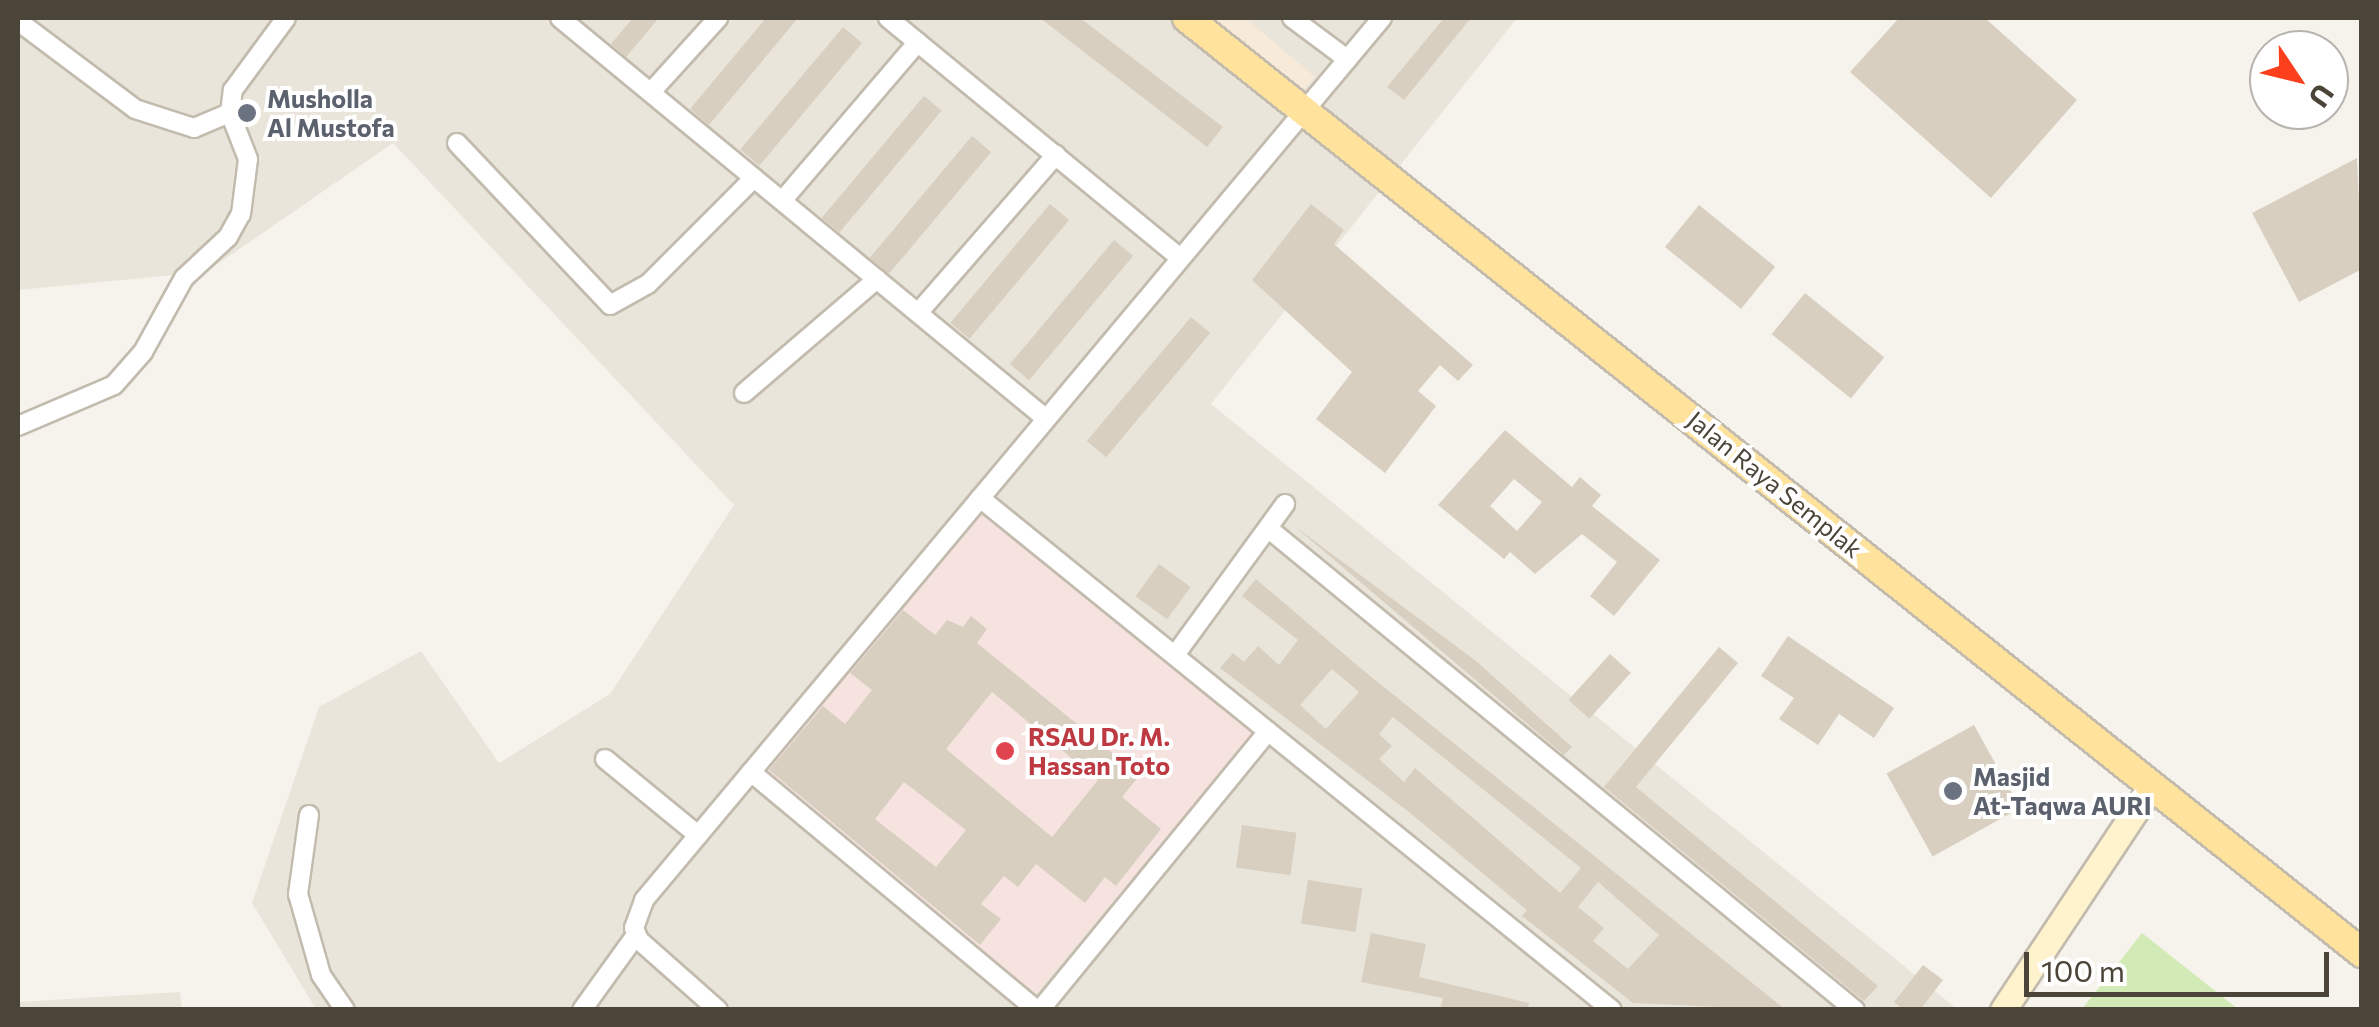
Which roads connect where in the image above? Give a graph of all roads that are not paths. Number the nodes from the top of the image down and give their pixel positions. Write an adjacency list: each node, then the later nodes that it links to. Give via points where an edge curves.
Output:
1 (286, 18): 13 (street, via 236,82)
2 (560, 18): 11 (street)
3 (718, 18): 11 (street)
4 (888, 18): 9 (street)
5 (1187, 18): 12 (main road, Jalan Raya Semplak)
6 (1292, 18): 10 (street)
7 (1382, 18): 10 (street)
8 (18, 21): 13 (street, via 135,109 194,128)
9 (918, 42): 15 (street); 17 (street)
10 (1346, 59): 12 (street)
11 (651, 92): 16 (street)
12 (1306, 110): 18 (street); 31 (main road, Jalan Raya Semplak)
13 (230, 114): 23 (street, via 248,159 241,214 228,238 184,278 143,352 114,384)
14 (457, 144): 16 (street, via 610,305 648,284)
15 (1056, 155): 18 (street); 20 (street)
16 (754, 178): 17 (street)
17 (782, 201): 19 (street)
18 (1180, 258): 22 (street)
19 (877, 279): 20 (street); 21 (street)
20 (918, 313): 22 (street)
21 (744, 392)
22 (1045, 418): 24 (street)
23 (18, 426)
24 (980, 498): 27 (street); 30 (street)
25 (1285, 504): 26 (street)
26 (1268, 528): 27 (street); 41 (street)
27 (1174, 655): 28 (street)
28 (1268, 731): 39 (street); 40 (street)
29 (605, 759): 33 (street)
30 (751, 772): 33 (street); 39 (street)
31 (2152, 786): 35 (main road, Jalan Raya Semplak); 42 (street)
32 (309, 815): 36 (street, via 298,894 321,974)
33 (698, 835): 34 (street, via 644,900)
34 (636, 934): 37 (street); 38 (street)
35 (2362, 953)
36 (345, 1010)
37 (582, 1010)
38 (718, 1010)
39 (1038, 1010)
40 (1612, 1010)
41 (1855, 1010)
42 (2002, 1010)

